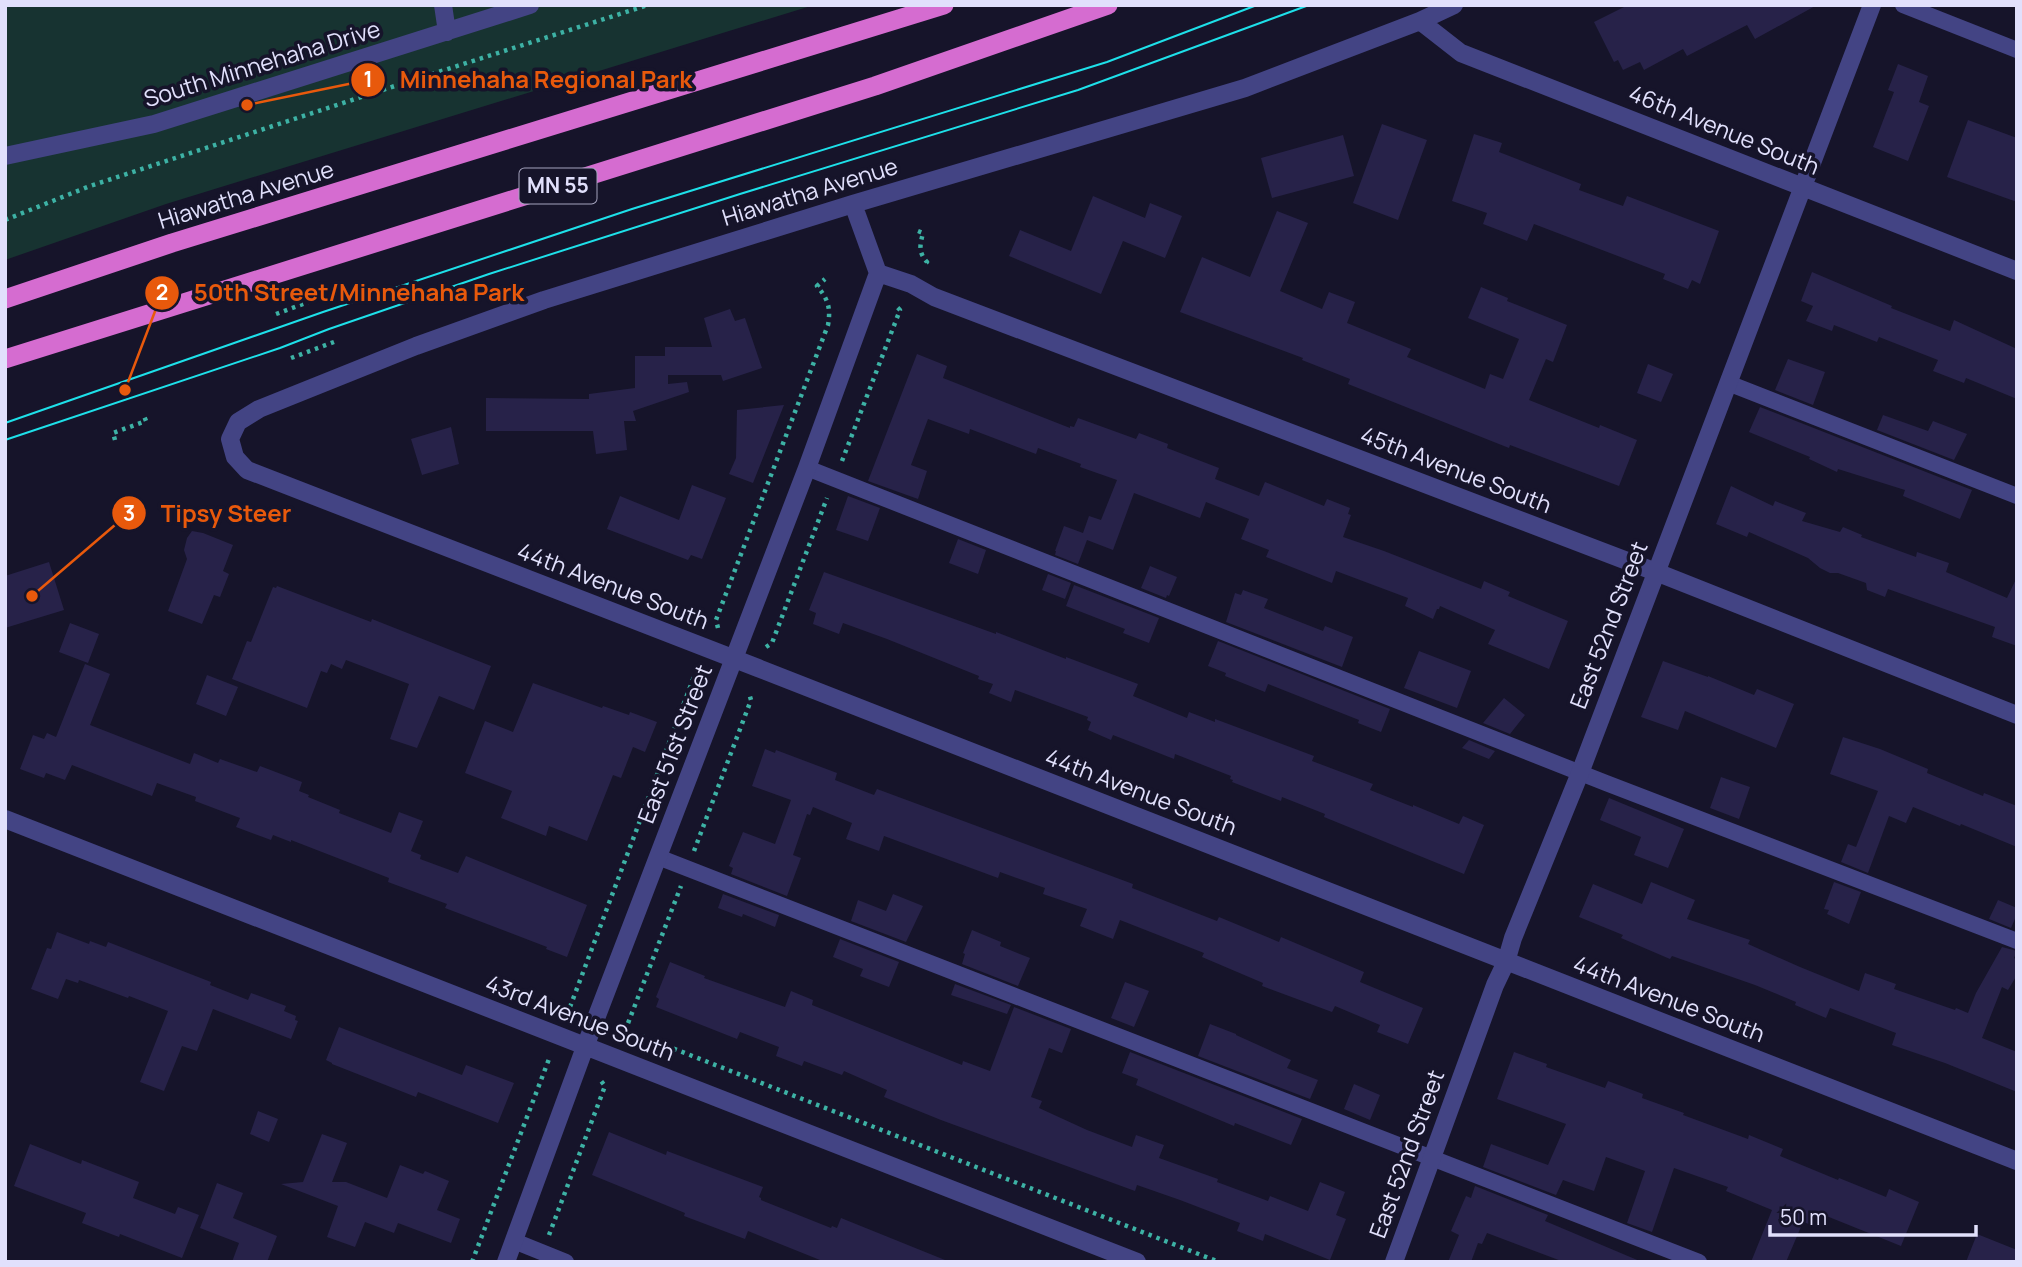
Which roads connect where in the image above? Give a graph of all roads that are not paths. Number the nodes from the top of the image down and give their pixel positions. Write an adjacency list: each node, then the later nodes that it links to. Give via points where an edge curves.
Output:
1 (443, 5): 9 (street)
2 (530, 5): 9 (street, South Minnehaha Drive)
3 (944, 5): 16 (highway, Hiawatha Avenue / MN 55, via 172,243)
4 (1108, 5): 17 (highway, MN 55, via 875,86)
5 (1454, 5): 8 (street, Hiawatha Avenue)
6 (1872, 5): 12 (street, East 52nd Street)
7 (1903, 5): 10 (lane)
8 (1420, 21): 12 (street, 46th Avenue South, via 1461,53); 13 (street, Hiawatha Avenue, via 1245,88)
9 (447, 32): 11 (street, South Minnehaha Drive, via 154,124)
10 (2017, 50)
11 (5, 156)
12 (1801, 187): 14 (street, 46th Avenue South); 18 (street, East 52nd Street)
13 (853, 204): 15 (street); 20 (street, Hiawatha Avenue, via 544,300 258,409 238,422 230,439 235,457)
14 (2017, 271)
15 (878, 273): 19 (street, East 51st Street); 22 (street, 45th Avenue South)
16 (5, 299)
17 (5, 359)
18 (1728, 383): 21 (lane); 22 (street, East 52nd Street)
19 (807, 468): 23 (street, East 51st Street); 25 (lane)
20 (247, 470): 23 (street, 44th Avenue South)
21 (2017, 496)
22 (1656, 572): 24 (street, 45th Avenue South); 25 (street, East 52nd Street)
23 (734, 659): 27 (street, East 51st Street); 29 (street, 44th Avenue South)
24 (2017, 715)
25 (1580, 772): 28 (lane); 29 (street, East 52nd Street)
26 (5, 819): 30 (street, 43rd Avenue South)
27 (658, 857): 30 (street, East 51st Street); 31 (lane)
28 (2017, 941)
29 (1506, 962): 31 (street, East 52nd Street); 32 (street, 44th Avenue South)
30 (585, 1047): 33 (street, East 51st Street); 36 (street, 43rd Avenue South)
31 (1433, 1159): 37 (street, East 52nd Street); 38 (lane)
32 (2017, 1161)
33 (514, 1241): 34 (street, East 51st Street); 35 (lane)
34 (506, 1262)
35 (566, 1262)
36 (1137, 1262)
37 (1394, 1262)
38 (1699, 1262)

